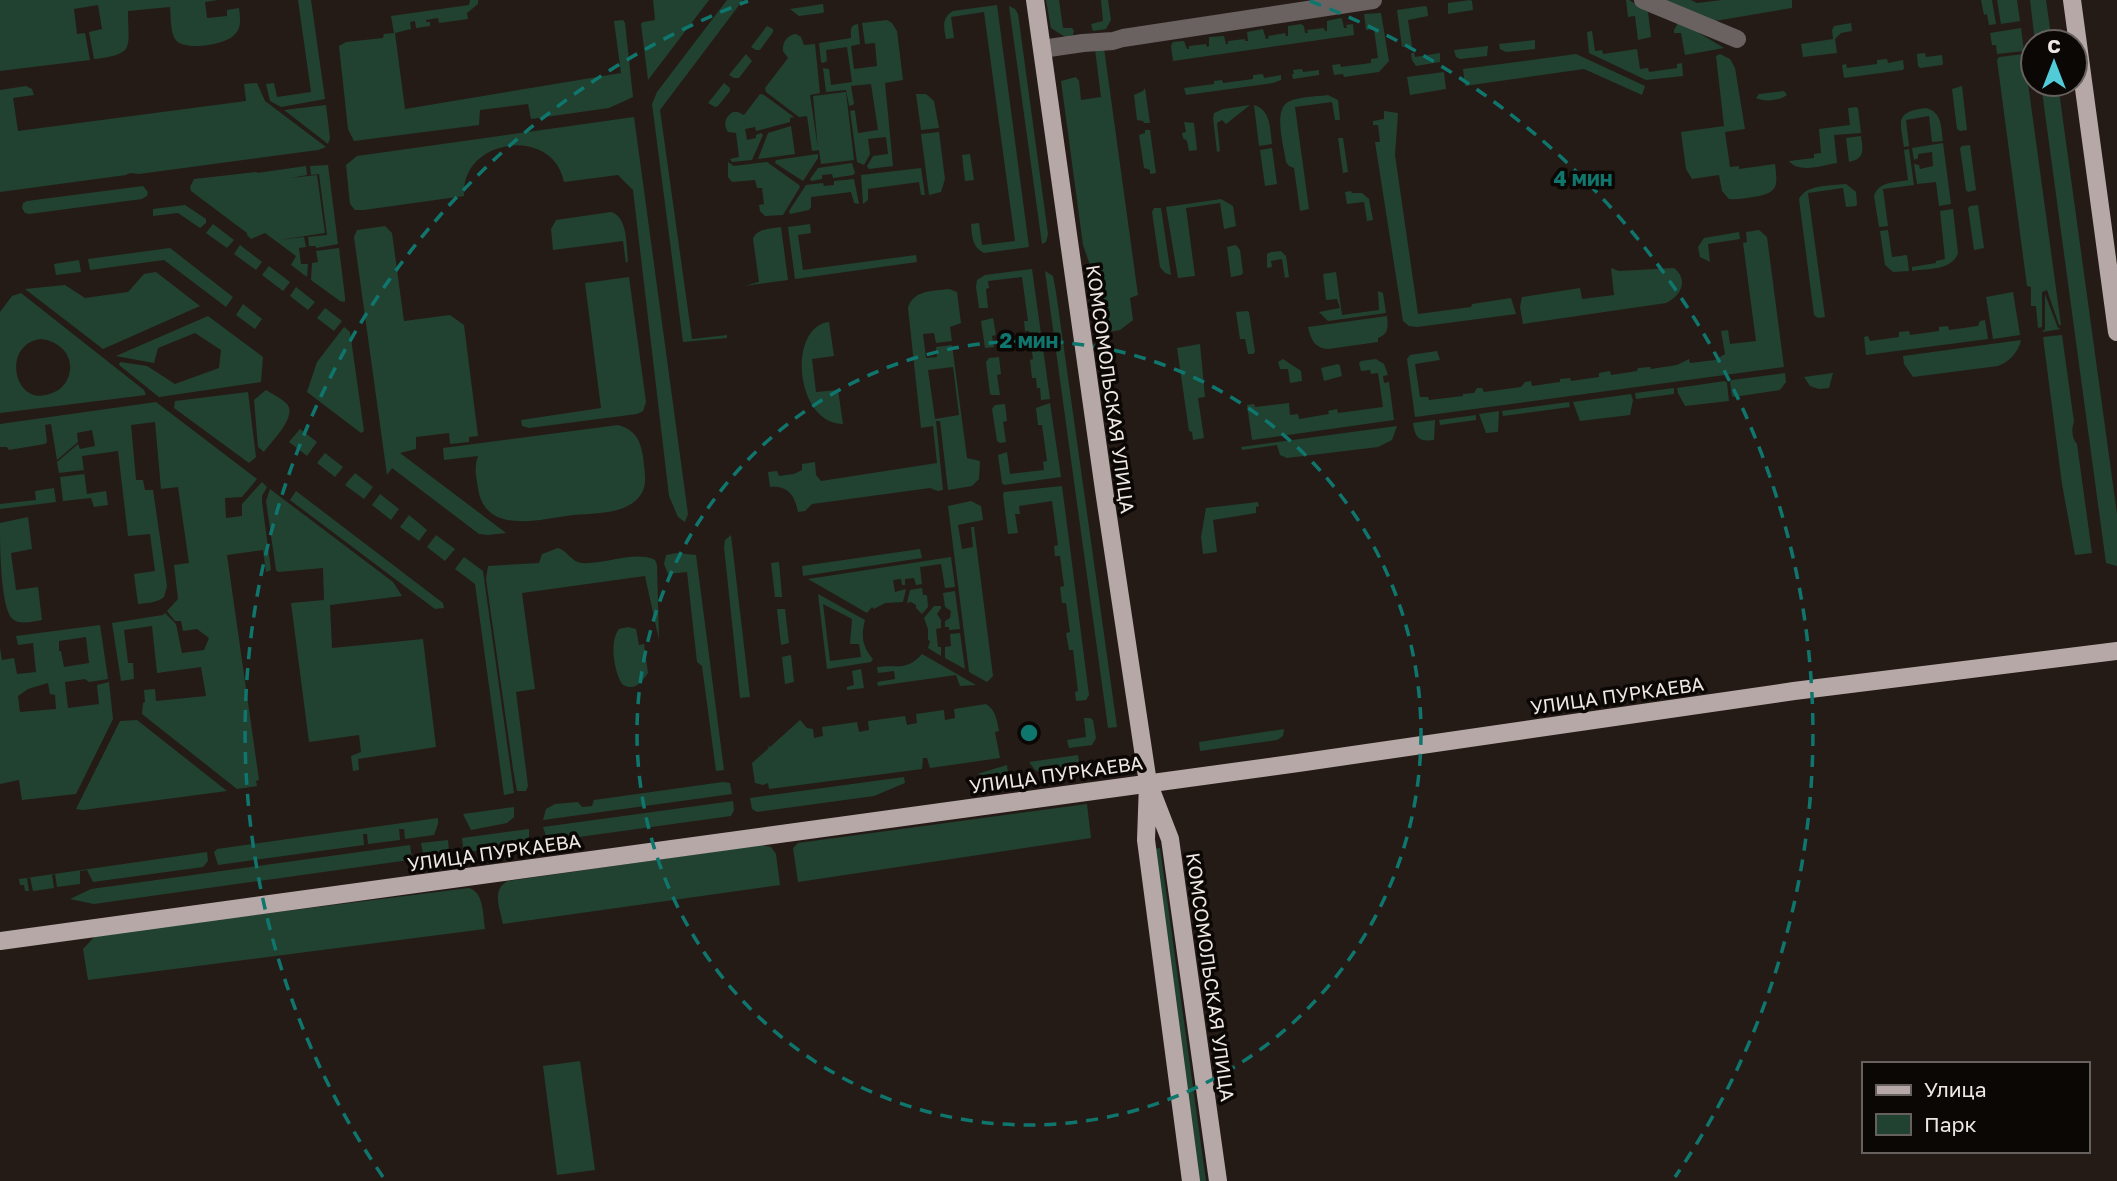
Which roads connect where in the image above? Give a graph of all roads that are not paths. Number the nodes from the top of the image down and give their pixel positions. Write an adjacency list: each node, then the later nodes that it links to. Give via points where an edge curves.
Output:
1 (1035, 0): 6 (main road, КОМСОМОЛЬСКАЯ УЛИЦА)
2 (1373, 0): 6 (street)
3 (1643, 0): 5 (street)
4 (2072, 0): 7 (main road)
5 (1737, 39)
6 (1042, 49): 9 (main road, КОМСОМОЛЬСКАЯ УЛИЦА)
7 (2117, 332)
8 (2117, 651): 9 (main road, УЛИЦА ПУРКАЕВА, via 1816,688)
9 (1148, 783): 10 (main road, УЛИЦА ПУРКАЕВА); 11 (main road, КОМСОМОЛЬСКАЯ УЛИЦА, via 1146,840); 12 (main road, КОМСОМОЛЬСКАЯ УЛИЦА, via 1170,839)
10 (0, 941)
11 (1191, 1181)
12 (1218, 1181)

